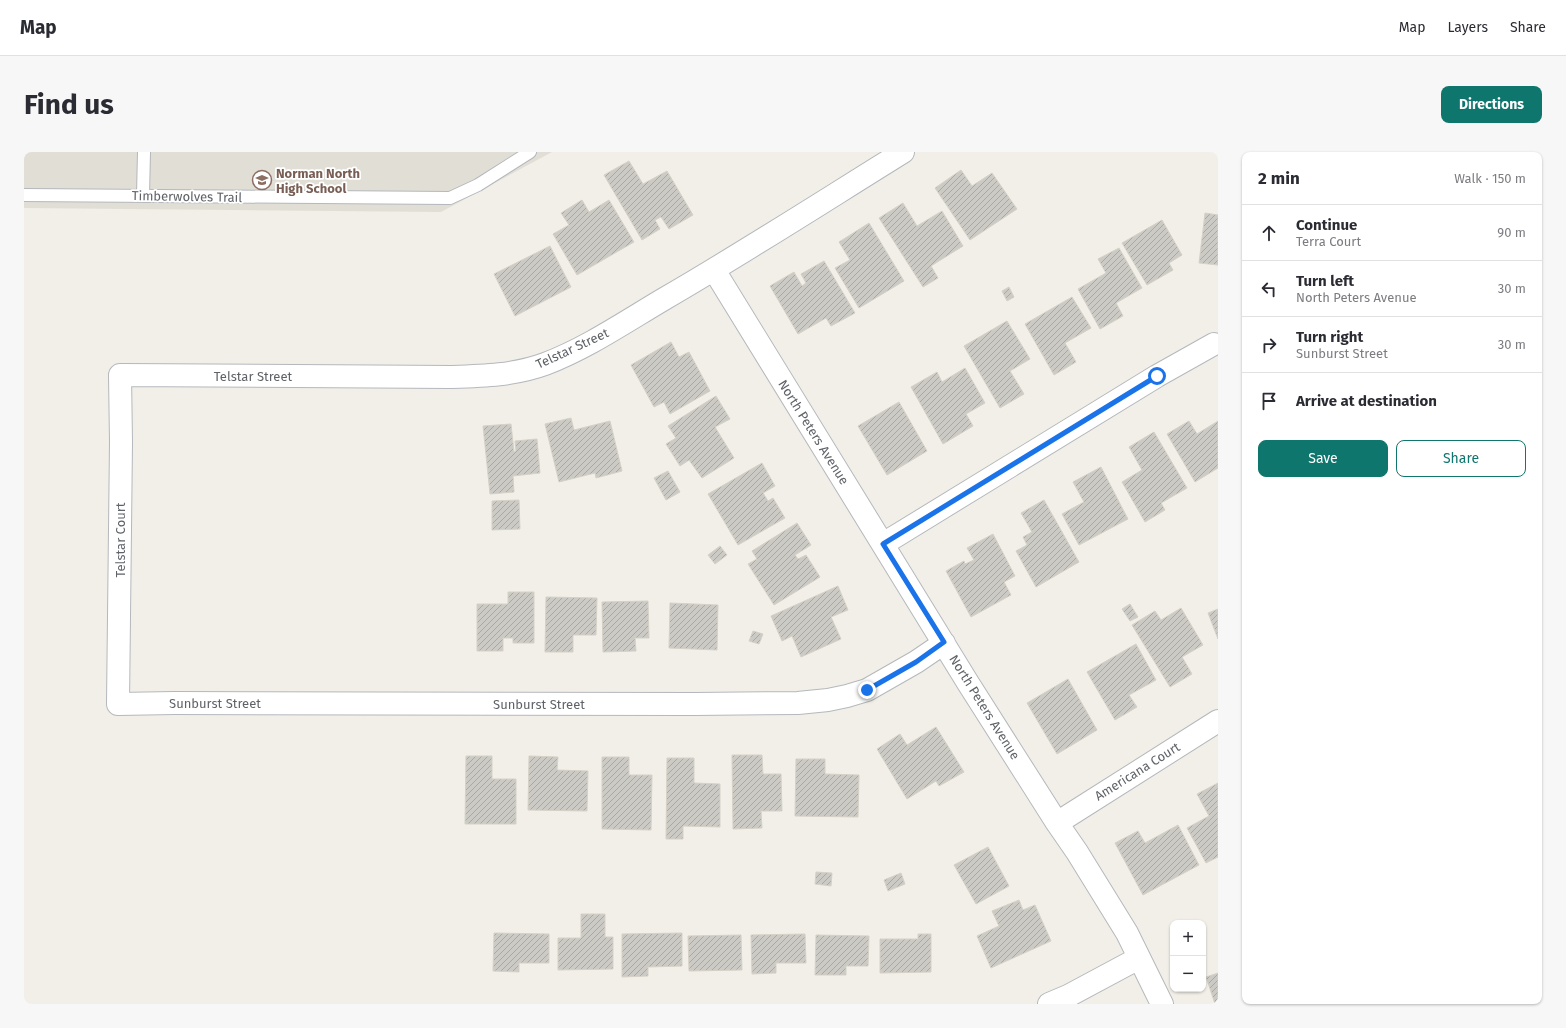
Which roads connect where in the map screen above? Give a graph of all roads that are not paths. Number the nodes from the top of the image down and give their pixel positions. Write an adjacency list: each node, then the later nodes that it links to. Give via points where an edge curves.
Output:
1 (144, 152): 5 (lane)
2 (530, 152): 5 (lane, Timberwolves Trail, via 478,185 450,198)
3 (903, 152): 6 (street, Telstar Street)
4 (24, 195): 5 (lane, Timberwolves Trail)
5 (143, 195)
6 (714, 270): 8 (street, Telstar Street, via 585,345 544,364 505,374 452,377); 9 (street, North Peters Avenue)
7 (1214, 344): 9 (street, via 1157,376)
8 (120, 375): 11 (street, Telstar Court)
9 (883, 544): 10 (street, North Peters Avenue)
10 (944, 642): 11 (street, Sunburst Street, via 916,662 867,690 828,700 798,703); 13 (street, North Peters Avenue)
11 (118, 704)
12 (1218, 721): 13 (street, Americana Court)
13 (1056, 823): 14 (street, North Peters Avenue, via 1127,933)
14 (1139, 958): 15 (street); 16 (street, North Peters Avenue)
15 (1049, 1004)
16 (1162, 1004)

